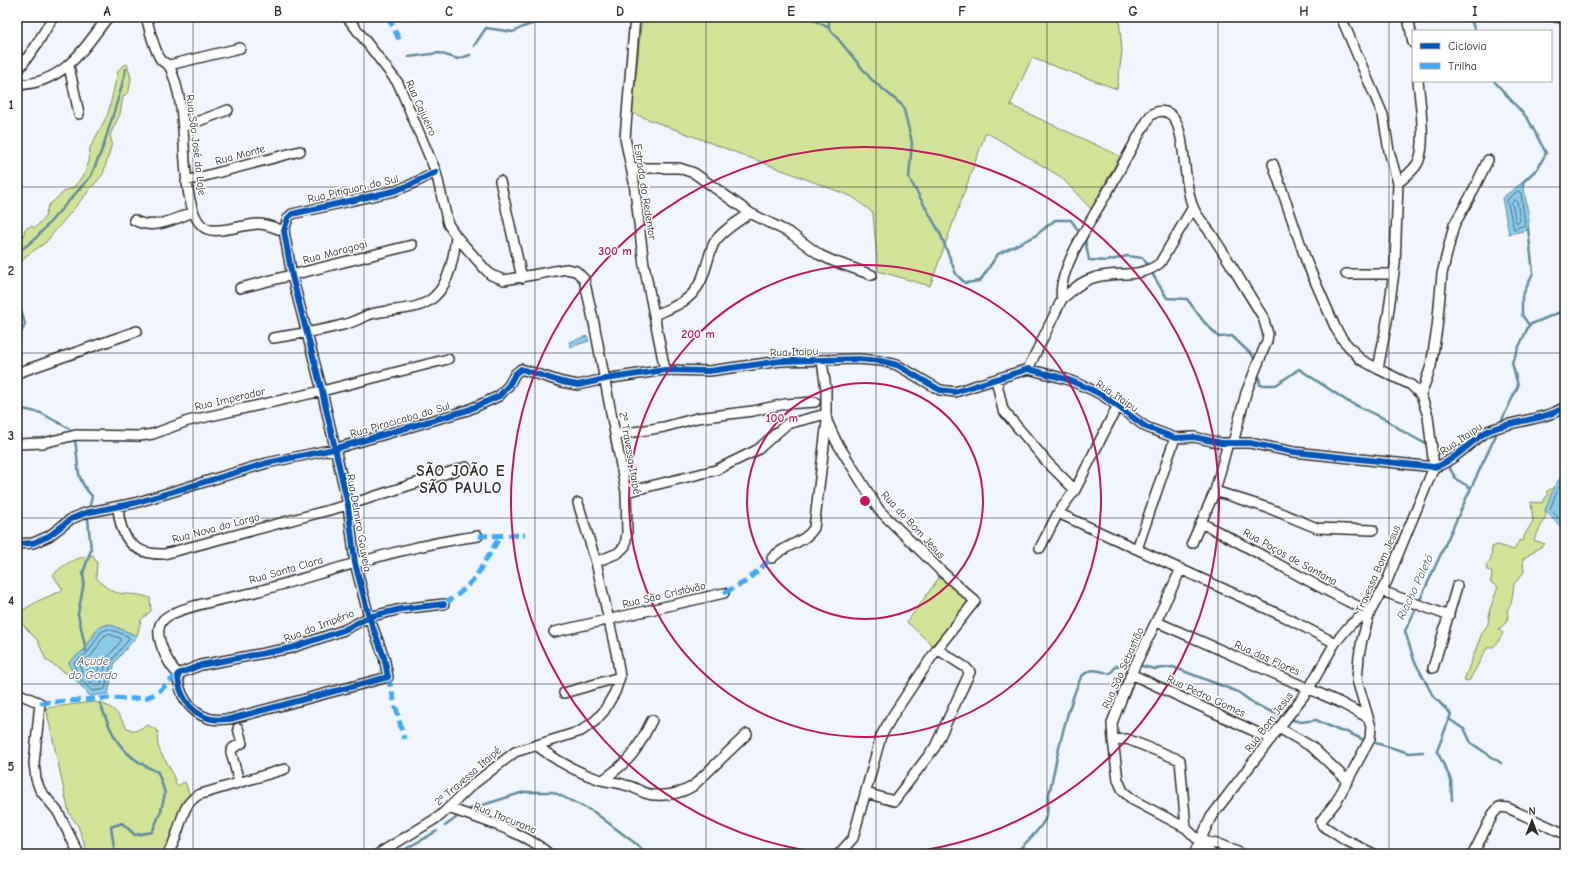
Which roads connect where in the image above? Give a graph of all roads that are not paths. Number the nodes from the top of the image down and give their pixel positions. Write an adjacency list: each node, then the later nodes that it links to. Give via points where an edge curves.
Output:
1 (53, 17): 14 (street)
2 (108, 17): 13 (street)
3 (146, 17): 12 (street, Rua São José da Laje, via 161,59)
4 (635, 17): 23 (street, Estrada do Redentor, via 625,138)
5 (1341, 17): 27 (street, via 1384,115 1389,151)
6 (1408, 17): 10 (street)
7 (1556, 17): 9 (street)
8 (351, 18): 24 (street, Rua Cajueiro, via 398,83)
9 (1565, 18)
10 (1412, 38)
11 (240, 48): 12 (street)
12 (169, 65): 19 (street, Rua São José da Laje, via 178,94)
13 (69, 66): 16 (street, via 40,83); 18 (street)
14 (17, 72)
15 (1418, 82): 27 (street, via 1421,117 1420,159)
16 (17, 85)
17 (228, 110): 19 (street)
18 (79, 114)
19 (183, 127): 25 (street, Rua São José da Laje)
20 (300, 151): 25 (street, Rua Monte)
21 (1488, 160): 55 (street, via 1454,225 1442,274 1431,366)
22 (1273, 164): 49 (street, via 1308,263 1336,329 1360,359)
23 (631, 168): 30 (street, via 687,170); 42 (street, Estrada do Redentor, via 644,265)
24 (436, 172): 32 (street, Rua Pitiguari do Sul, via 394,190 292,214); 33 (street, 2ª Travessa Itaipé, via 448,224)
25 (186, 181): 29 (street, Rua São José da Laje)
26 (500, 181): 39 (street)
27 (1398, 183): 36 (street)
28 (1193, 208): 41 (street, via 1160,263 1133,274 1091,278); 41 (street, via 1184,172 1178,128 1170,115 1166,112 1157,112 1150,116 1082,236 1060,289); 62 (street, via 1263,317 1268,334 1265,349 1246,393)
29 (193, 212): 31 (street, via 149,225); 32 (street, via 200,224 208,230 260,224)
30 (750, 213): 37 (street, via 790,233 826,258); 42 (street, via 715,242 695,292 689,298)
31 (134, 220)
32 (284, 231): 38 (street, Rua Delmiro Gouveia)
33 (456, 236): 39 (street, 2ª Travessa Itaipé, via 491,275 504,280); 44 (street, via 454,254 444,284 428,301)
34 (412, 245): 38 (street, Rua Maragogi)
35 (1346, 274): 36 (street)
36 (1394, 274): 49 (street)
37 (872, 275)
38 (292, 276): 40 (street, Rua Maragogi); 44 (street, Rua Delmiro Gouveia)
39 (522, 278): 52 (street, 2ª Travessa Itaipé, via 566,269 581,275 584,279)
40 (240, 288)
41 (1062, 299): 48 (street)
42 (654, 315): 50 (street, Estrada do Redentor)
43 (137, 331): 51 (street)
44 (306, 333): 45 (street); 54 (street, Rua Delmiro Gouveia)
45 (273, 338)
46 (448, 360): 54 (street, Rua Imperador)
47 (822, 361): 50 (street, Rua Itaipu, via 781,361 709,371); 53 (street, Rua Itaipu, via 858,359 897,365 948,392); 59 (street, via 826,383)
48 (1028, 369): 53 (street, Rua Itaipu); 57 (street, Rua Itaipu, via 1088,388)
49 (1378, 369): 55 (street, via 1410,385)
50 (665, 370): 52 (street, Rua Itaipu)
51 (17, 373)
52 (605, 379): 60 (street, 2ª Travessa Itaipé); 64 (street, Rua Piracicaba do Sul, via 586,384 569,384 521,369 504,391 481,404 453,415)
53 (996, 379): 67 (street, via 1003,410 1047,462)
54 (322, 391): 63 (street, Rua Imperador, via 188,421 153,434 76,434 43,443); 64 (street, Rua Delmiro Gouveia)
55 (1421, 395): 65 (street, via 1429,422)
56 (816, 402): 60 (street, via 785,404 697,418 664,427)
57 (1117, 407): 61 (street, Rua Itaipu, via 1146,427); 67 (street)
58 (1565, 407): 65 (street, Rua Itaipu, via 1549,414 1490,430)
59 (826, 417): 69 (street, via 787,424 757,450 716,470); 81 (street, via 814,528 807,537 782,549); 96 (street, Rua do Bom Jesus, via 840,447 879,510 975,601)
60 (616, 435): 69 (street, 2ª Travessa Itaipé)
61 (1175, 438): 62 (street, Rua Itaipu, via 1194,437); 80 (street)
62 (1230, 443): 65 (street, Rua Itaipu, via 1258,444 1294,452); 68 (street)
63 (17, 444)
64 (334, 449): 71 (street, Rua Delmiro Gouveia); 72 (street, Rua Piracicaba do Sul, via 268,463)
65 (1434, 467): 86 (street, Travessa Bom Jesus)
66 (466, 468): 71 (street, Rua Nova do Largo)
67 (1075, 490): 73 (street)
68 (1215, 491): 74 (street); 75 (street, via 1271,509 1317,528)
69 (626, 492): 82 (street, 2ª Travessa Itaipé, via 625,546 618,553)
70 (578, 503): 82 (street)
71 (348, 505): 72 (street, Rua Nova do Largo, via 164,554 140,551 131,545 122,528); 83 (street, Rua Delmiro Gouveia)
72 (118, 507): 78 (street, Rua Piracicaba do Sul, via 85,513 71,519 49,536)
73 (1058, 513): 79 (street); 80 (street)
74 (1201, 524): 77 (street); 89 (street, Rua Poços de Santana, via 1242,543)
75 (1372, 530)
76 (478, 536): 83 (street, Rua Santa Clara, via 437,542)
77 (1192, 543)
78 (17, 544)
79 (1040, 548)
80 (1137, 549): 84 (street)
81 (772, 558)
82 (596, 562): 92 (street)
83 (356, 563): 91 (street, Rua Delmiro Gouveia); 98 (street, Rua Santa Clara, via 176,611 162,621 159,628 160,639 170,666)
84 (1181, 569): 93 (street, Rua São Sebastião); 95 (street)
85 (1457, 586): 90 (street)
86 (1382, 591): 89 (street, Travessa Bom Jesus); 90 (street)
87 (724, 593): 92 (street, Rua São Cristóvão)
88 (444, 604): 91 (street, Rua do Império, via 401,609)
89 (1369, 612): 95 (street, Rua Bom Jesus, via 1350,625); 104 (street, Travessa Bom Jesus, via 1357,675 1358,688)
90 (1449, 616): 97 (street)
91 (369, 617): 98 (street, Rua do Império, via 344,630 291,648 201,665); 98 (street, Rua Delmiro Gouveia, via 384,657 388,676 230,719 214,720 207,718 188,703 181,694)
92 (609, 620): 94 (street, Rua São Cristóvão); 100 (street)
93 (1157, 622): 99 (street, Rua São Sebastião); 101 (street, Rua das Flores)
94 (554, 632)
95 (1335, 643): 101 (street, Rua Bom Jesus)
96 (937, 649): 116 (street, via 881,736); 116 (street, via 970,672 940,739 894,802)
97 (1434, 668)
98 (178, 674)
99 (1131, 674): 109 (street, Rua Pedro Gomes); 110 (street, Rua São Sebastião, via 1112,723)
100 (620, 677): 103 (street); 111 (street, 2ª Travessa Itaipé, via 611,700 589,726 581,732)
101 (1308, 690): 104 (street, Rua das Flores); 107 (street, Rua Bom Jesus)
102 (17, 693): 121 (street, via 40,703 34,763 36,779 40,790 58,812)
103 (564, 693)
104 (1367, 717): 114 (street, Travessa Bom Jesus, via 1371,727 1370,739)
105 (652, 720): 113 (street, via 628,761)
106 (238, 728): 115 (street, via 242,743 231,752)
107 (1279, 728): 109 (street, Rua Bom Jesus); 114 (street, via 1312,747)
108 (747, 734): 113 (street, via 693,786 685,790 653,795 631,786)
109 (1271, 739): 120 (street, Rua Bom Jesus, via 1211,817)
110 (1113, 740): 118 (street, Rua São Sebastião, via 1118,780 1123,791 1133,800); 118 (street, via 1127,738 1180,760)
111 (536, 745): 113 (street, via 566,766); 117 (street, 2ª Travessa Itaipé, via 515,752 471,786)
112 (285, 769): 115 (street)
113 (603, 780)
114 (1348, 781): 129 (street, Travessa Bom Jesus, via 1321,823 1343,839)
115 (239, 782): 122 (street, via 198,795 189,801 182,812 178,832)
116 (866, 793): 125 (street, via 853,838)
117 (448, 808): 123 (street, 2ª Travessa Itaipé, via 427,825); 124 (street, Rua Itacurana, via 513,833 536,844)
118 (1186, 828): 120 (street, Rua São Sebastião)
119 (1565, 834): 130 (street, via 1508,808 1499,807)
120 (1199, 840): 126 (street, Rua Bom Jesus); 127 (street, Rua São Sebastião); 128 (street, via 1221,845)
121 (79, 854)
122 (168, 854)
123 (378, 854)
124 (549, 854)
125 (839, 854)
126 (1194, 854)
127 (1212, 854)
128 (1242, 854)
129 (1374, 854)
130 (1473, 854)

